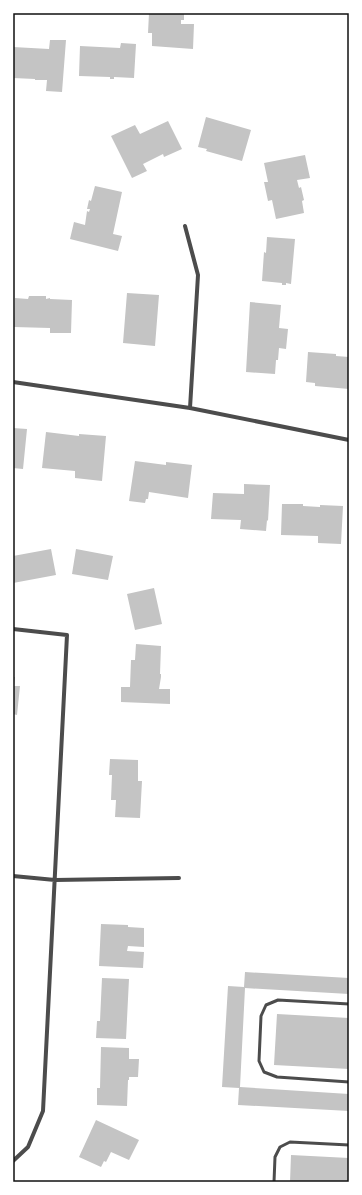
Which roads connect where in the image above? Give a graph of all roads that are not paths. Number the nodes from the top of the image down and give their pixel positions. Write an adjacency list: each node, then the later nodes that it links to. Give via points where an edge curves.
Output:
1 (185, 226): 3 (street, via 198,276)
2 (13, 382): 3 (street)
3 (190, 408): 4 (street)
4 (349, 440)
5 (13, 629): 8 (street, via 67,635)
6 (13, 876): 8 (street)
7 (179, 878): 8 (street)
8 (55, 880): 12 (street, via 43,1110 28,1147)
9 (349, 1004): 10 (lane, via 278,1000 266,1005 261,1016 259,1061 264,1072 277,1077)
10 (349, 1082)
11 (349, 1145): 13 (lane, via 290,1142 280,1147 275,1157)
12 (13, 1160)
13 (274, 1182)

